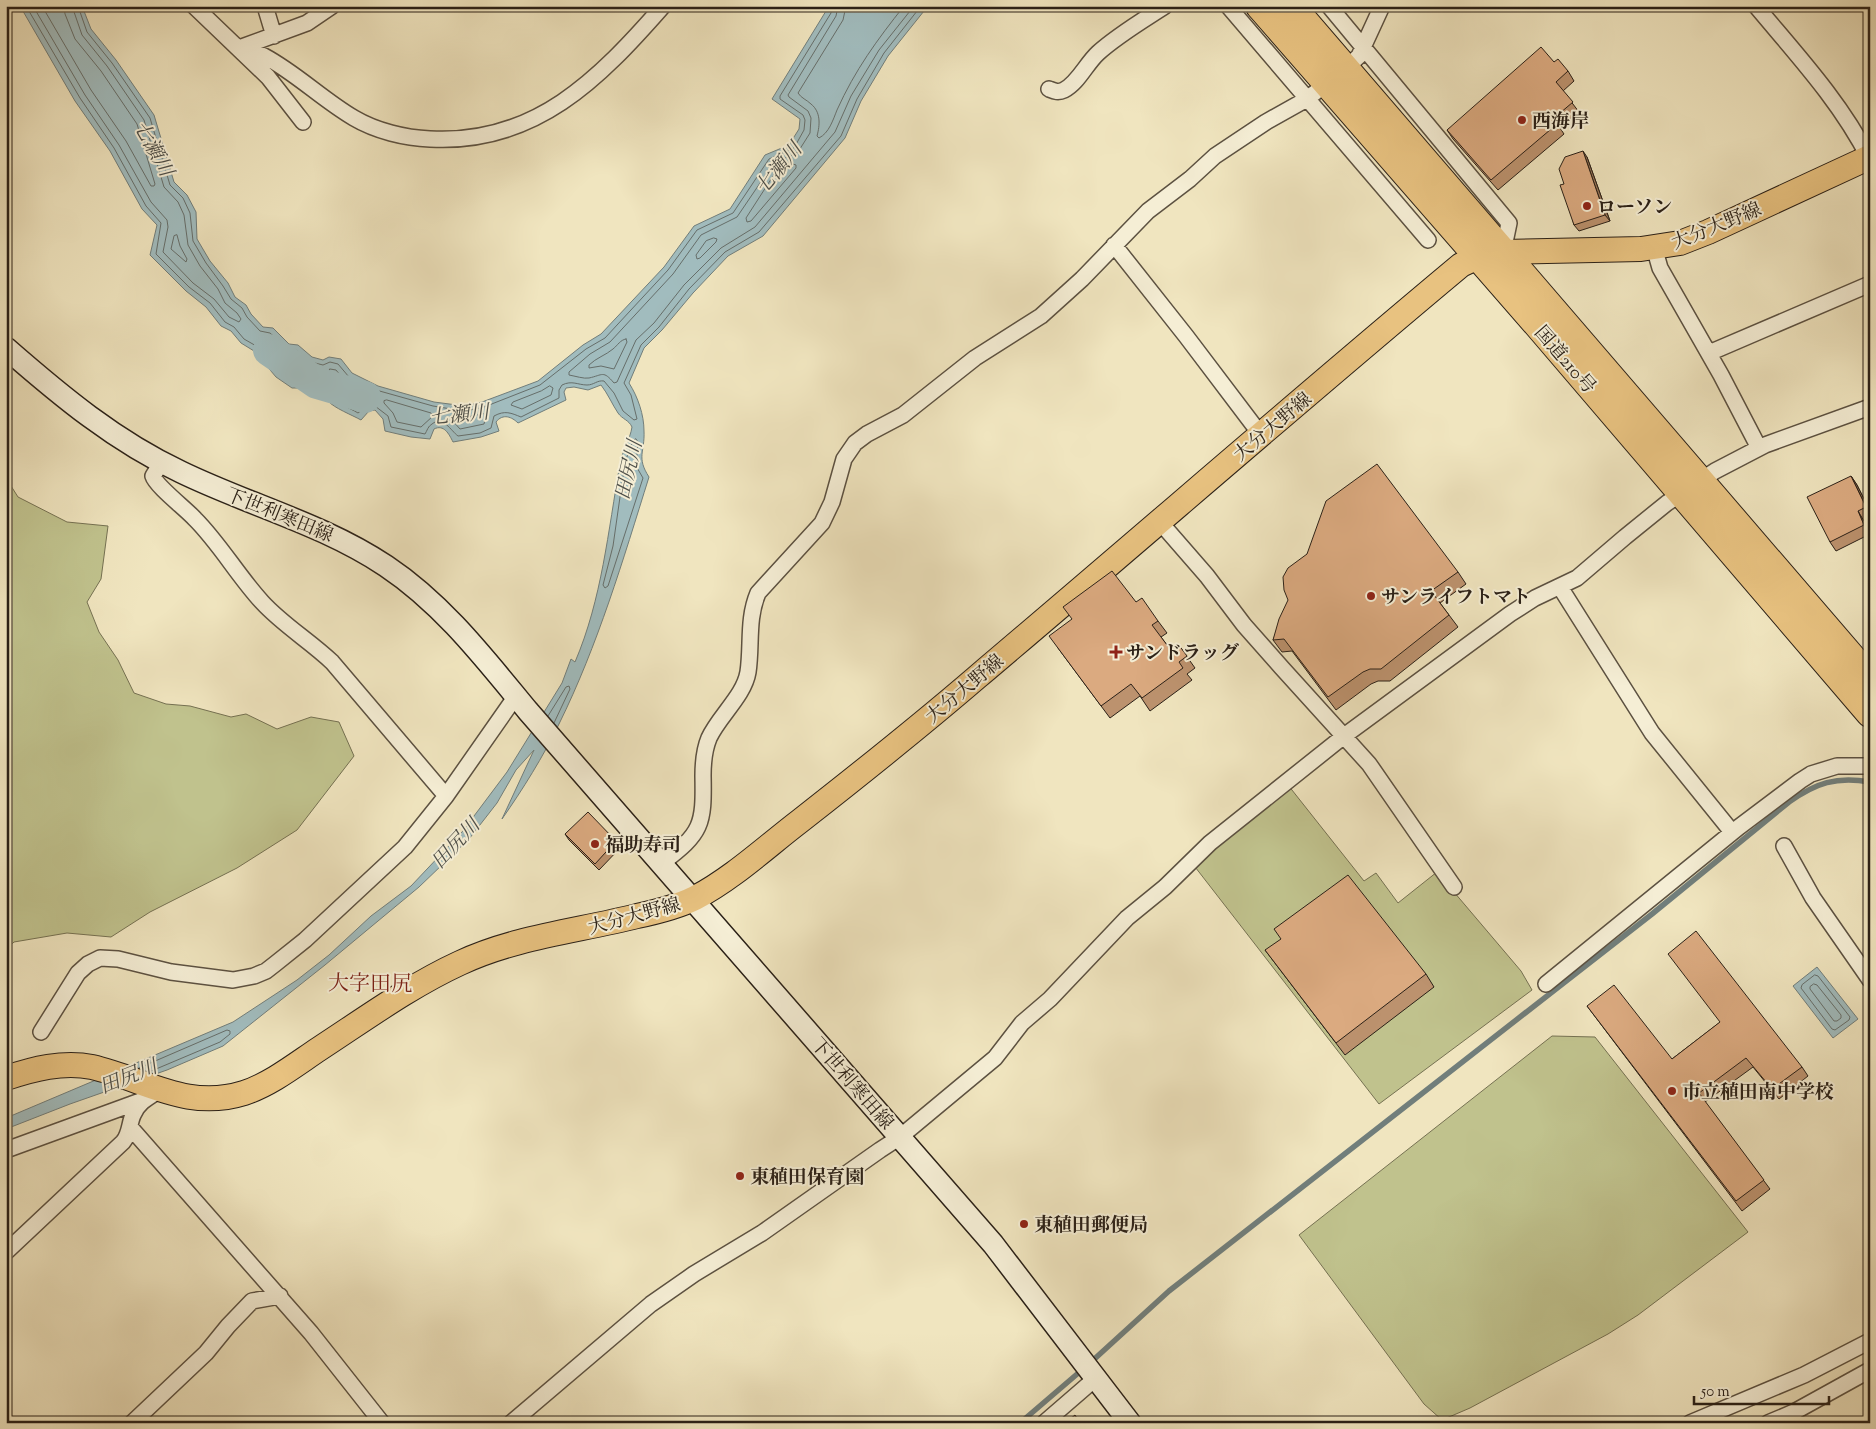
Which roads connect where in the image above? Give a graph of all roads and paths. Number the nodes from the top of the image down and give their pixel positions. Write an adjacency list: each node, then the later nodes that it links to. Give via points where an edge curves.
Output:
1 (194, 6): 13 (street)
2 (265, 6): 12 (street)
3 (332, 6): 12 (street, via 307,23)
4 (663, 6): 13 (street, via 615,60 572,96 516,126 470,138 420,139 375,128 355,119 263,56)
5 (1165, 6): 16 (street, via 1101,51 1064,90 1057,92)
6 (1228, 6): 15 (street)
7 (1260, 6): 15 (highway, 国道210号)
8 (1291, 6): 15 (highway, 国道210号)
9 (1329, 6): 14 (street)
10 (1382, 6): 14 (street)
11 (1756, 6): 18 (street, via 1822,85 1853,128)
12 (274, 36): 13 (street)
13 (239, 48): 17 (street, via 268,77)
14 (1364, 48): 15 (street); 22 (street, via 1509,223)
15 (1326, 84): 19 (street); 20 (street, via 1221,151 1148,211); 22 (highway, 国道210号)
16 (1049, 88)
17 (303, 122)
18 (1869, 158): 21 (main road, 大分大野線, via 1695,238)
19 (1428, 240)
20 (1114, 245): 27 (street); 41 (street, via 1041,316 975,358 912,409 867,434 849,450 822,522 754,602 748,674 706,746 701,822 685,844)
21 (1654, 247): 22 (main road, 大分大野線); 25 (street, via 1660,268)
22 (1490, 255): 27 (main road, 大分大野線, via 1455,270); 30 (highway, 国道210号)
23 (1870, 284): 25 (street)
24 (6, 348): 29 (main road, 下世利寒田線, via 74,406)
25 (1709, 353): 28 (street)
26 (1870, 407): 28 (street)
27 (1261, 435): 31 (main road, 大分大野線)
28 (1759, 448): 30 (street)
29 (161, 463): 34 (main road, 下世利寒田線, via 326,532 389,567 456,625); 38 (street, via 153,476 155,482 202,526 263,603 332,662)
30 (1690, 486): 32 (street, via 1585,573); 33 (highway, 国道210号); 35 (highway, 国道210号)
31 (1160, 522): 36 (street, via 1263,646); 43 (main road, 大分大野線, via 875,763 730,876)
32 (1560, 587): 36 (street, via 1510,614); 39 (street, via 1652,733)
33 (1870, 678)
34 (522, 704): 38 (street); 41 (main road, 下世利寒田線)
35 (1870, 713)
36 (1344, 736): 42 (street, via 1369,764); 50 (street, via 1198,853 1165,887 1127,918 1050,999 1022,1023 995,1058)
37 (1870, 766): 39 (street, via 1837,766 1811,774)
38 (446, 796): 46 (street, via 398,853 305,940 266,971 233,980 100,958 78,974)
39 (1732, 832): 45 (street)
40 (1784, 846): 44 (street, via 1813,898)
41 (662, 863): 43 (main road, 下世利寒田線)
42 (1454, 887)
43 (692, 900): 48 (main road, 大分大野線, via 612,923 510,944 466,960 434,975 273,1080 243,1093 204,1098); 50 (main road, 下世利寒田線)
44 (1870, 980)
45 (1546, 984)
46 (41, 1032)
47 (6, 1078): 48 (main road, 大分大野線, via 40,1069 82,1066 105,1071)
48 (150, 1092): 49 (street, via 133,1115); 51 (street)
49 (130, 1127): 52 (street, via 123,1142); 53 (street)
50 (900, 1138): 56 (main road, 下世利寒田線, via 993,1244); 59 (street, via 651,1304)
51 (6, 1150)
52 (6, 1252)
53 (280, 1296): 57 (street, via 252,1302 206,1353); 58 (street)
54 (1870, 1341): 62 (street, via 1804,1375)
55 (1870, 1370): 63 (street)
56 (1096, 1378): 60 (street); 61 (main road, 下世利寒田線)
57 (132, 1423)
58 (382, 1423)
59 (511, 1423)
60 (1044, 1423)
61 (1130, 1423)
62 (1690, 1423)
63 (1768, 1423)

